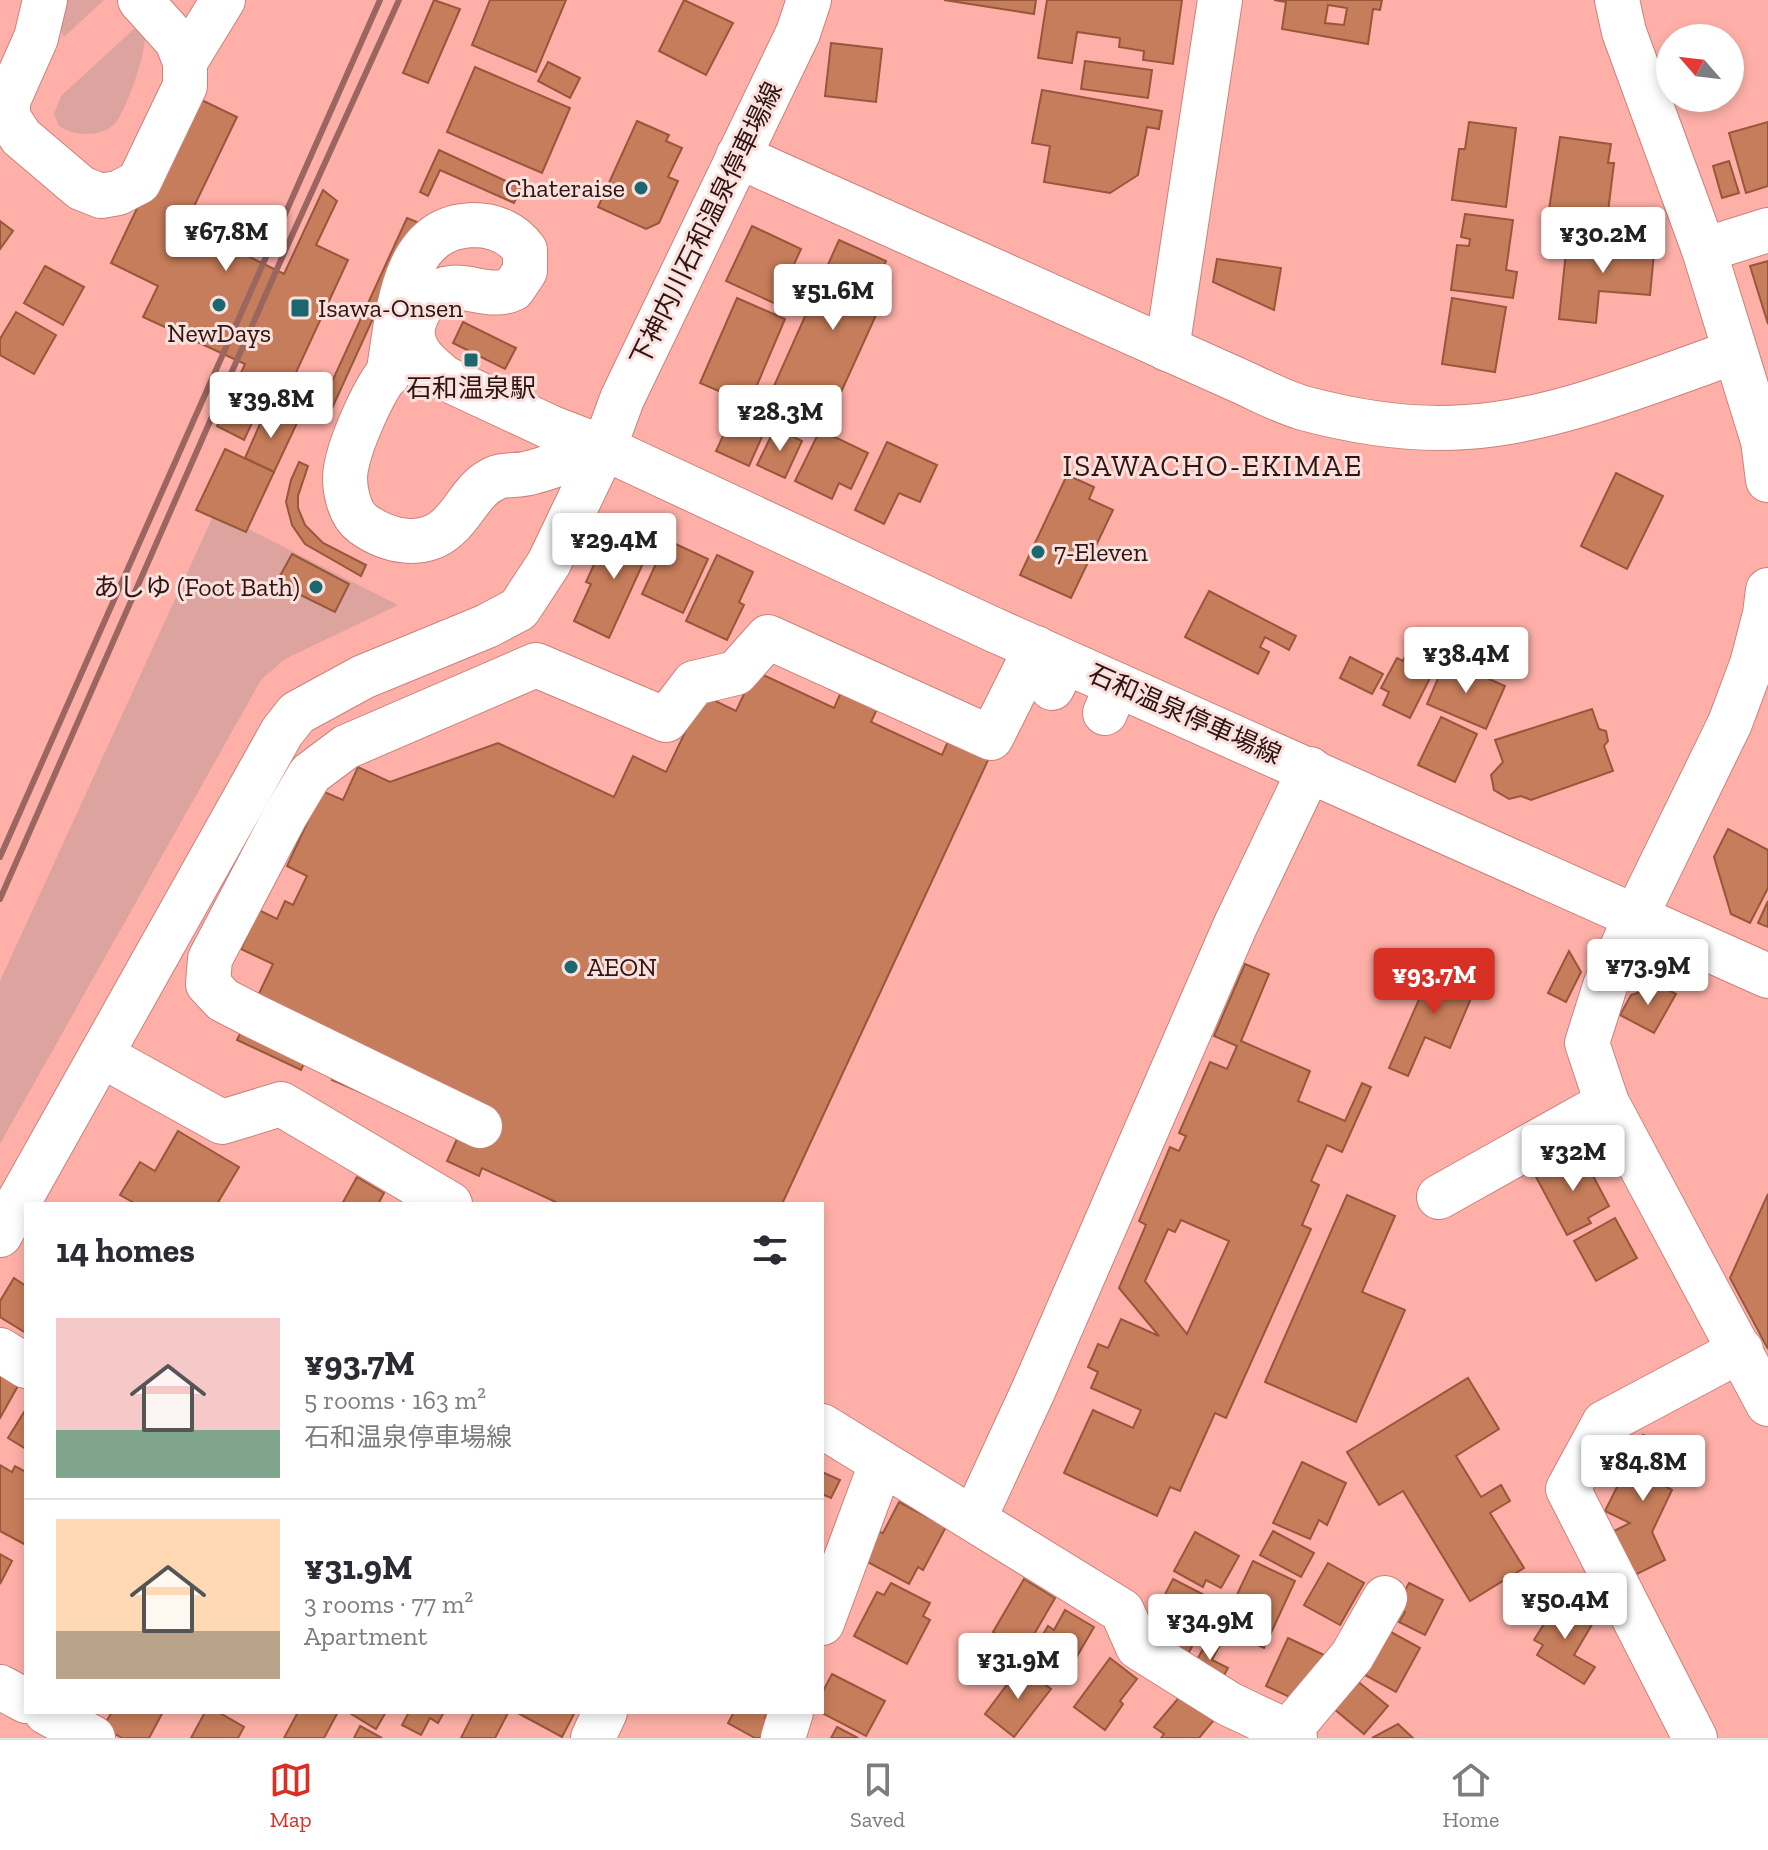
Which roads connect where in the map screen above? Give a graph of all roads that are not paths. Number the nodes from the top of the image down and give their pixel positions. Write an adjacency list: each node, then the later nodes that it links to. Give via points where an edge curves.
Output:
1 (45, 0): 7 (street, via 36,38 8,101 8,117 21,137 81,188 101,196 139,182 185,86)
2 (140, 0): 7 (street, via 177,41)
3 (223, 0): 7 (street)
4 (809, 0): 8 (street, 下神内川石和温泉停車場線)
5 (1220, 0): 11 (street)
6 (1617, 0): 10 (street)
7 (185, 62)
8 (738, 156): 11 (street); 15 (street, 下神内川石和温泉停車場線, via 622,399)
9 (1768, 230): 10 (street)
10 (1704, 250): 12 (street)
11 (1167, 349): 12 (street, via 1300,407 1407,427 1467,427 1533,416 1609,396)
12 (1734, 352): 16 (street, via 1763,441)
13 (440, 374): 14 (street, 石和温泉停車場線, via 408,361); 14 (street, via 416,350 413,325 418,310 449,287 490,294 513,289 525,271 525,250 498,228 453,226 422,249 396,312); 15 (street, 石和温泉停車場線)
14 (388, 375): 15 (street, via 355,439 345,481 359,521 398,540 422,541 448,528 474,494 499,477 528,474)
15 (604, 448): 18 (street, 石和温泉停車場線, via 903,604); 19 (street, 下神内川石和温泉停車場線, via 549,563 519,609)
16 (1768, 480)
17 (1768, 590): 22 (street, via 1752,664 1730,723)
18 (1051, 666): 20 (street, via 991,738 768,637 736,673 694,683 666,720 536,665); 21 (street, 石和温泉停車場線, via 1111,699)
19 (331, 695): 20 (street); 24 (street, 下神内川石和温泉停車場線, via 297,713 282,732)
20 (346, 747): 26 (street, via 310,774 285,816 210,959 208,984 223,1000)
21 (1310, 769): 22 (street, 石和温泉停車場線); 36 (street, via 1236,924)
22 (1636, 916): 23 (street, 石和温泉停車場線); 25 (street, via 1587,1043)
23 (1768, 976)
24 (101, 1055): 28 (street, via 222,1122 281,1104); 29 (street, 下神内川石和温泉停車場線)
25 (1607, 1103): 27 (street); 31 (street)
26 (480, 1126)
27 (1439, 1197)
28 (447, 1202)
29 (0, 1235)
30 (0, 1350): 32 (street)
31 (1741, 1350): 33 (street); 48 (street, via 1604,1423 1568,1489)
32 (24, 1365)
33 (1768, 1404)
34 (824, 1427): 35 (street)
35 (881, 1464): 36 (street); 38 (street)
36 (974, 1519): 44 (street, via 1122,1611 1138,1647 1229,1704)
37 (1385, 1598): 44 (street, via 1352,1656)
38 (824, 1618)
39 (0, 1687): 40 (street)
40 (24, 1700)
41 (50, 1714): 45 (street)
42 (604, 1714): 46 (street)
43 (790, 1714): 47 (street)
44 (1292, 1735)
45 (93, 1738)
46 (593, 1738)
47 (783, 1738)
48 (1695, 1738)

